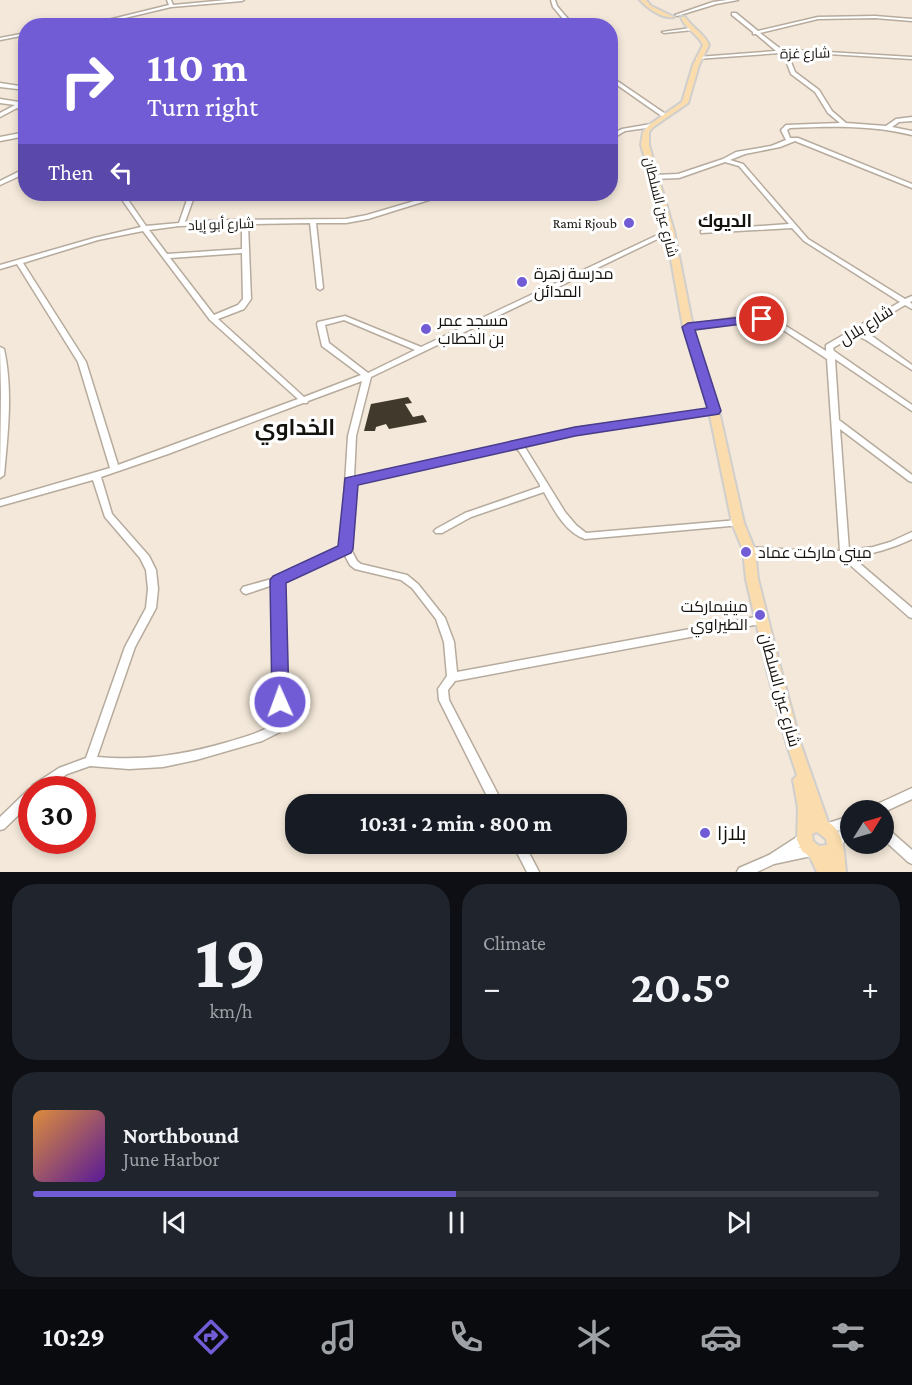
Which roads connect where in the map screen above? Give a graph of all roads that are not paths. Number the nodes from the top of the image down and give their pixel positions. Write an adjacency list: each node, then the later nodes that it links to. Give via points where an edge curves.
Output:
1 (242, 0): 5 (street)
2 (553, 0): 9 (street)
3 (736, 0): 7 (street, via 696,8)
4 (644, 2): 7 (main road, via 655,11)
5 (170, 3): 8 (street)
6 (734, 14): 13 (street)
7 (677, 17): 11 (main road)
8 (118, 18)
9 (565, 18)
10 (912, 20): 13 (street, via 875,16 818,18)
11 (692, 29): 12 (street); 17 (main road, via 706,42)
12 (664, 32)
13 (755, 33): 16 (street)
14 (18, 36): 15 (street)
15 (0, 39)
16 (782, 53): 17 (street, شارع غزة); 18 (street, شارع غزة); 27 (street, via 791,61 793,73 817,92 830,112)
17 (699, 58): 25 (main road, via 685,103)
18 (912, 58)
19 (618, 83): 25 (street)
20 (0, 85): 21 (street)
21 (18, 88)
22 (0, 101): 23 (street)
23 (18, 105): 24 (street)
24 (0, 115)
25 (665, 116): 28 (main road)
26 (912, 119): 29 (street, via 898,120)
27 (844, 123): 29 (street); 34 (street, via 788,126 784,130)
28 (651, 126): 30 (street); 37 (main road, شارع عين السلطان, via 645,145)
29 (889, 126): 31 (street)
30 (618, 133)
31 (912, 133)
32 (18, 136): 33 (street)
33 (0, 139)
34 (788, 139): 35 (street, via 778,146 747,150); 39 (street, via 802,140)
35 (725, 160): 37 (street, via 679,176); 46 (street, via 744,166)
36 (18, 174): 38 (street)
37 (655, 177): 48 (main road, شارع عين السلطان)
38 (0, 183)
39 (912, 186)
40 (126, 201): 47 (street)
41 (190, 201): 45 (street)
42 (419, 201): 43 (street, شارع أبو إياد, via 357,219)
43 (313, 221): 44 (street, شارع أبو إياد); 54 (street)
44 (245, 223): 45 (street, شارع أبو إياد); 50 (street)
45 (182, 225): 47 (street, شارع أبو إياد)
46 (794, 226): 49 (street); 56 (street, via 806,240)
47 (145, 229): 51 (street); 52 (street, شارع أبو إياد)
48 (670, 231): 59 (main road, شارع عين السلطان); 62 (street)
49 (703, 232)
50 (246, 251): 51 (street); 58 (street, via 247,299 237,310)
51 (167, 256): 58 (street)
52 (19, 262): 53 (street, شارع أبو إياد); 71 (street, via 82,362)
53 (0, 267)
54 (320, 288)
55 (912, 298): 56 (street, شارع بلال)
56 (903, 301): 57 (street); 60 (street, شارع بلال)
57 (912, 307)
58 (213, 318): 66 (street)
59 (688, 327): 63 (street, via 768,319); 68 (main road, شارع عين السلطان)
60 (855, 332): 63 (street, شارع بلال); 64 (street)
61 (0, 349): 72 (street, via 4,373)
62 (419, 349): 65 (street); 65 (street, via 345,318 321,324 325,344)
63 (830, 353): 67 (street); 69 (street)
64 (912, 368)
65 (366, 375): 66 (street); 75 (street, via 352,436)
66 (304, 401): 71 (street)
67 (912, 409)
68 (714, 411): 70 (street, via 575,431); 78 (main road, شارع عين السلطان)
69 (835, 421): 74 (street); 83 (street)
70 (515, 444): 75 (street); 76 (street, via 522,449)
71 (115, 469): 73 (street)
72 (0, 476)
73 (96, 476): 77 (street); 90 (street, via 108,515 144,556 151,570 153,589 151,608 130,647)
74 (912, 478)
75 (351, 482): 81 (street)
76 (542, 489): 78 (street, via 576,531 585,536); 79 (street, via 468,515)
77 (0, 503)
78 (738, 523): 82 (main road, شارع عين السلطان)
79 (439, 531)
80 (912, 535): 83 (street)
81 (346, 549): 84 (street); 88 (street, via 358,567 397,574 415,586 445,629)
82 (749, 550): 83 (street); 87 (main road, شارع عين السلطان)
83 (844, 556): 86 (street)
84 (278, 580): 85 (street); 90 (street, via 280,725 259,737 176,761)
85 (246, 590)
86 (912, 614)
87 (761, 620): 88 (street); 89 (main road, شارع عين السلطان)
88 (452, 677): 93 (street, via 443,689 444,700)
89 (798, 759): 98 (main road, شارع عين السلطان); 99 (main road, شارع عين السلطان, via 805,808)
90 (90, 761): 91 (street)
91 (56, 776)
92 (912, 793): 94 (street)
93 (492, 794)
94 (894, 802)
95 (18, 808): 97 (street)
96 (840, 824): 98 (street)
97 (0, 825)
98 (824, 828): 99 (main road, via 809,827); 102 (main road, via 833,835)
99 (803, 835): 103 (main road); 106 (street)
100 (840, 840): 102 (street)
101 (894, 842): 105 (street)
102 (836, 845): 103 (main road, via 827,854); 110 (main road)
103 (814, 851): 106 (street); 109 (main road)
104 (524, 854): 107 (street)
105 (912, 858)
106 (773, 859): 108 (street)
107 (534, 872)
108 (743, 872)
109 (825, 872)
110 (838, 872)

